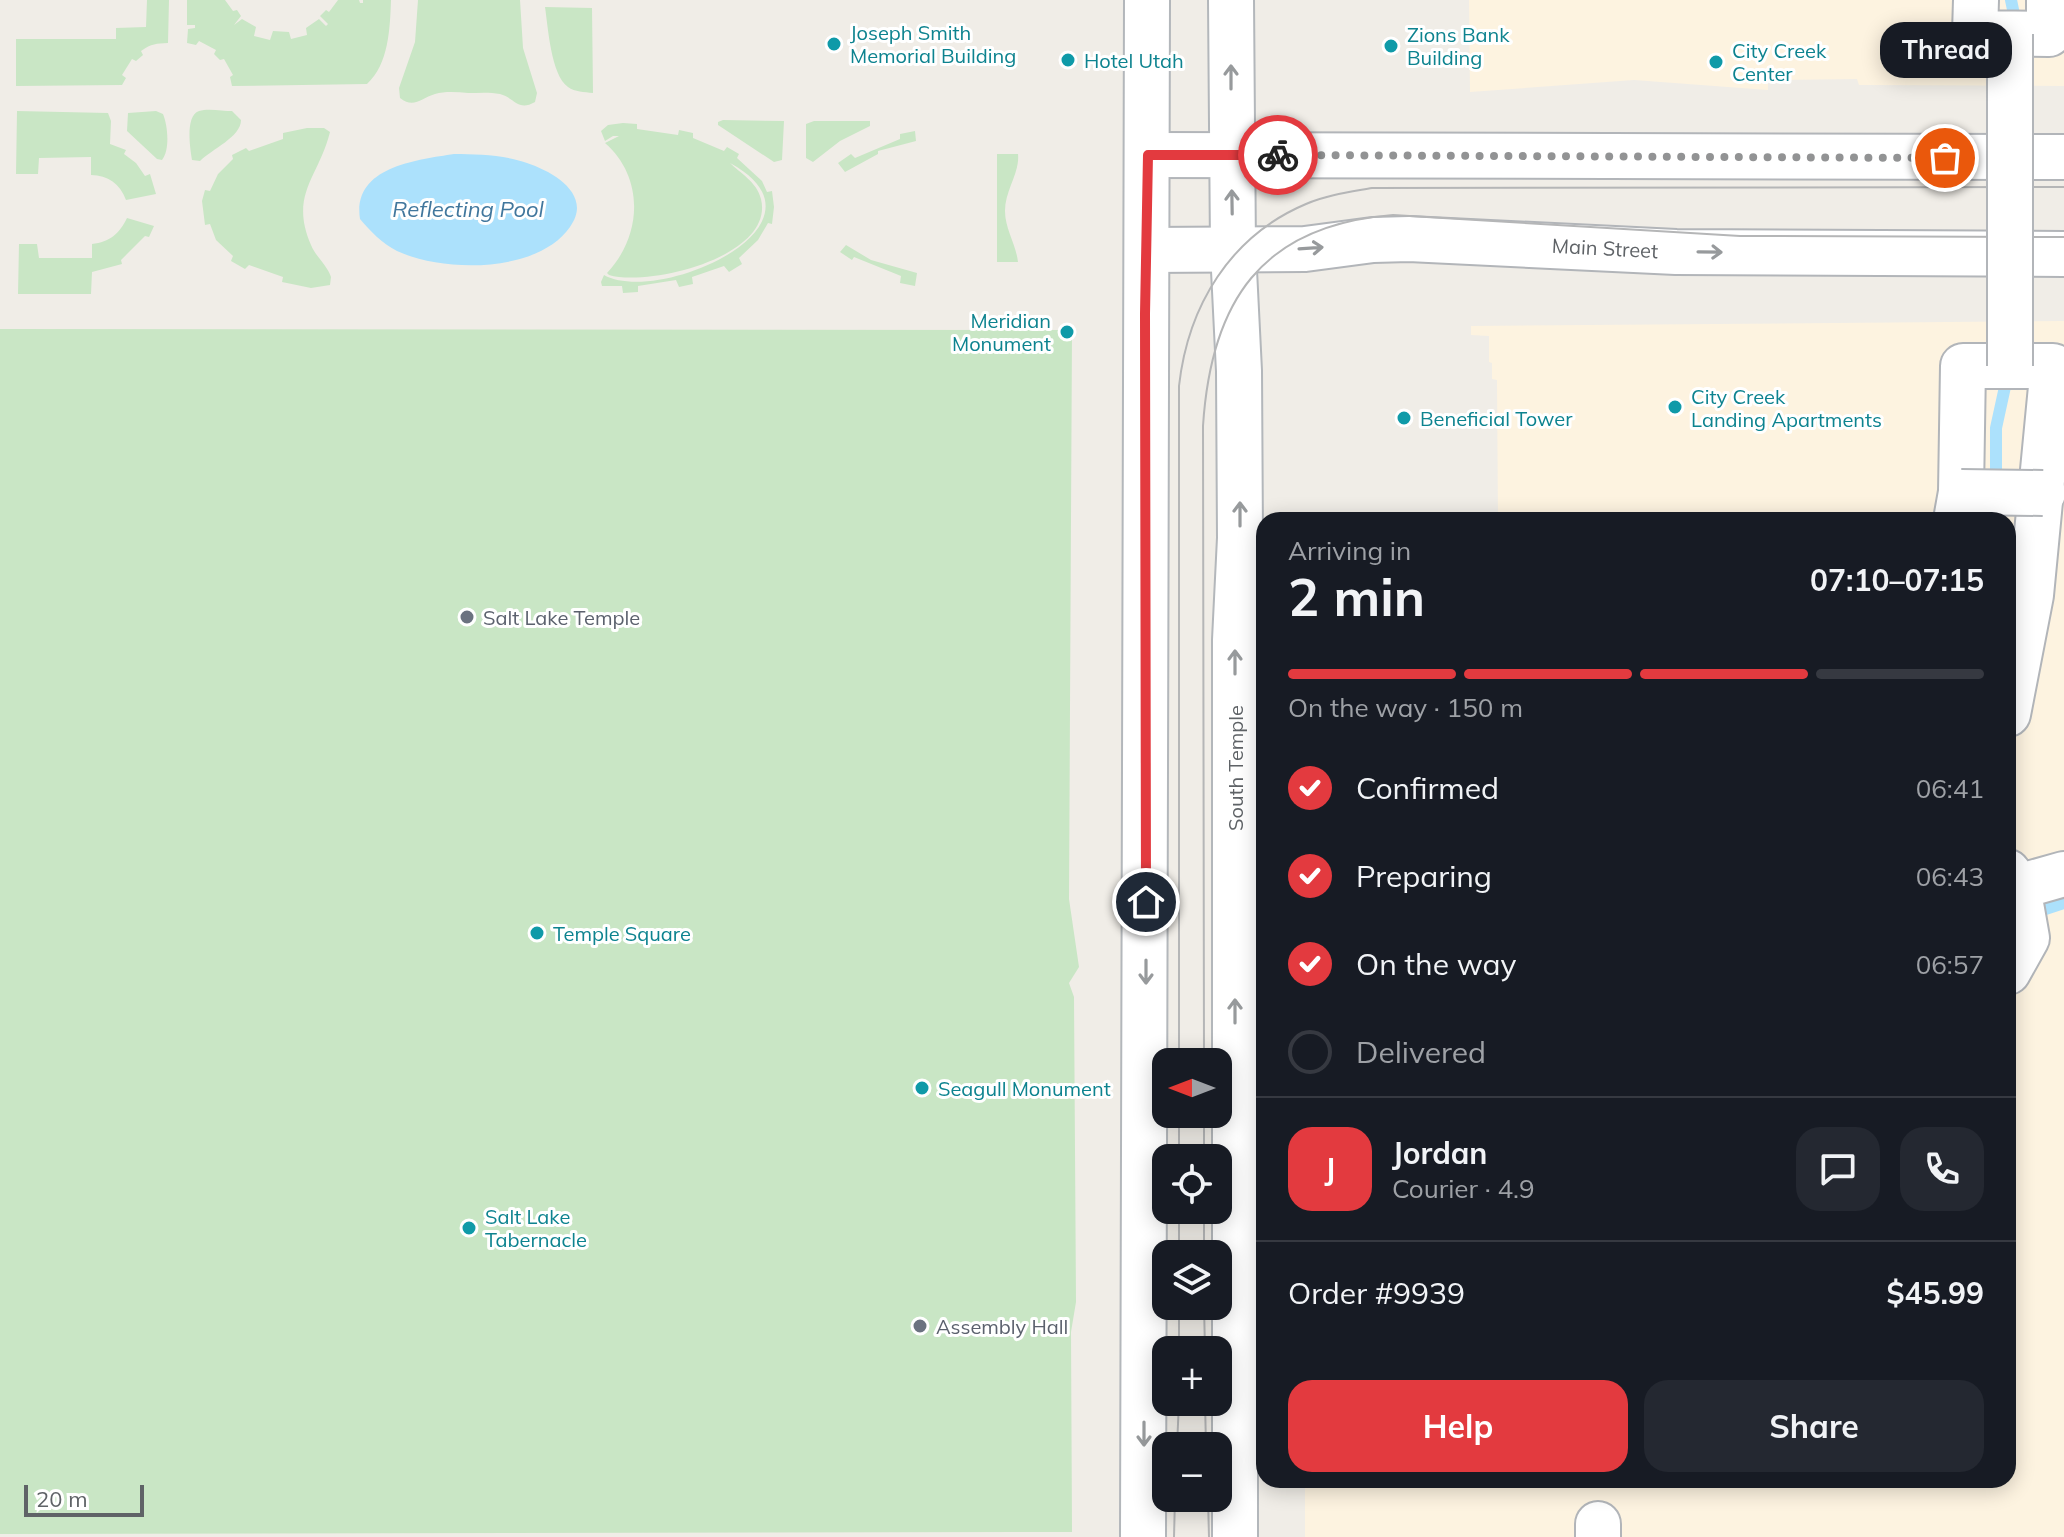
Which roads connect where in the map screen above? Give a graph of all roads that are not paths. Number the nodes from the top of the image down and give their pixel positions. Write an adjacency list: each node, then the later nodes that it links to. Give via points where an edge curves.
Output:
1 (1147, 0): 5 (street)
2 (1231, 0): 4 (street, South Temple, one-way to 2)
3 (2012, 15): 10 (street, bridge)
4 (1231, 154): 5 (street); 6 (street); 8 (street, South Temple, one-way to 4)
5 (1148, 155): 7 (street)
6 (2064, 157)
7 (1147, 250): 8 (street, Main Street); 19 (street, one-way to 19)
8 (1233, 250): 9 (street, Main Street, one-way to 9, via 1409,239 1676,252); 20 (street, South Temple, one-way to 8, via 1235,640 1240,523)
9 (2064, 254)
10 (2008, 366): 11 (street, via 2053,366); 12 (street, via 1963,366); 13 (street, via 2031,504)
11 (2043, 493): 12 (street, bridge); 14 (street, via 2031,595)
12 (1962, 511)
13 (2016, 619)
14 (2016, 638)
15 (2064, 874): 16 (street)
16 (2016, 880)
17 (2016, 892): 18 (street, via 2027,938)
18 (2016, 958)
19 (1143, 1537)
20 (1235, 1537)

